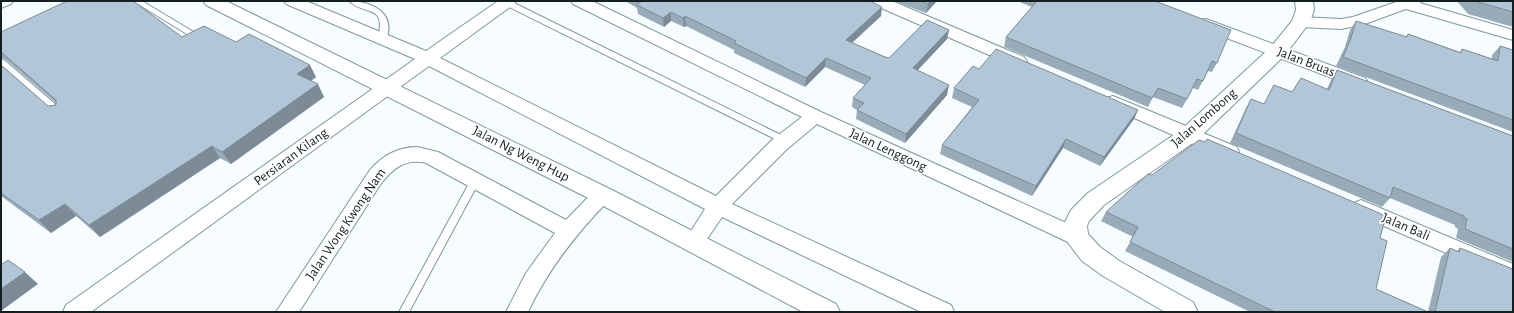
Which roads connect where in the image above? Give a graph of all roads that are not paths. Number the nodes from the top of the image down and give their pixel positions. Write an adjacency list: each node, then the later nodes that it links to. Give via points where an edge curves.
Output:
1 (5, 1): 11 (street)
2 (137, 1): 15 (lane)
3 (212, 1): 21 (main road, Jalan Ng Weng Hup)
4 (292, 1): 16 (street)
5 (353, 1): 16 (lane, via 380,13 385,18)
6 (507, 1): 18 (street, Persiaran Kilang); 27 (lane)
7 (579, 1): 25 (street, Jalan Lenggong)
8 (878, 1): 20 (street)
9 (1304, 1): 13 (main road, Jalan Lombong, via 1305,10)
10 (1409, 2): 13 (street, via 1342,24); 14 (street)
11 (1, 3)
12 (1189, 18): 17 (street, Jalan Bruas)
13 (1301, 22): 17 (main road, Jalan Lombong)
14 (1513, 35)
15 (198, 37)
16 (382, 39): 18 (street)
17 (1278, 51): 22 (street, Jalan Bruas); 26 (main road, Jalan Lombong)
18 (427, 58): 21 (street, Persiaran Kilang); 32 (street)
19 (1, 62): 24 (lane)
20 (1034, 68)
21 (387, 87): 30 (main road, Jalan Ng Weng Hup); 38 (street, Persiaran Kilang)
22 (1373, 88)
23 (1097, 95): 26 (street)
24 (62, 115)
25 (815, 116): 27 (street); 34 (street, Jalan Lenggong)
26 (1189, 135): 28 (street); 34 (main road, Jalan Lombong, via 1096,198 1079,216 1075,226)
27 (784, 140): 32 (street)
28 (1246, 159)
29 (475, 180): 33 (street, Jalan Wong Kwong Nam); 39 (street, Jalan Wong Kwong Nam, via 431,157 415,154 398,157 382,167); 40 (lane)
30 (602, 195): 33 (street); 35 (main road, Jalan Ng Weng Hup)
31 (1347, 202): 36 (street, Jalan Bali)
32 (718, 206): 35 (street); 43 (street)
33 (568, 230): 41 (street, via 536,273)
34 (1077, 237): 37 (main road, Jalan Lenggong, via 1091,254 1112,269)
35 (694, 242): 42 (main road, Jalan Ng Weng Hup)
36 (1513, 273)
37 (1185, 311)
38 (74, 312)
39 (287, 312)
40 (404, 312)
41 (517, 312)
42 (827, 312)
43 (943, 312)

